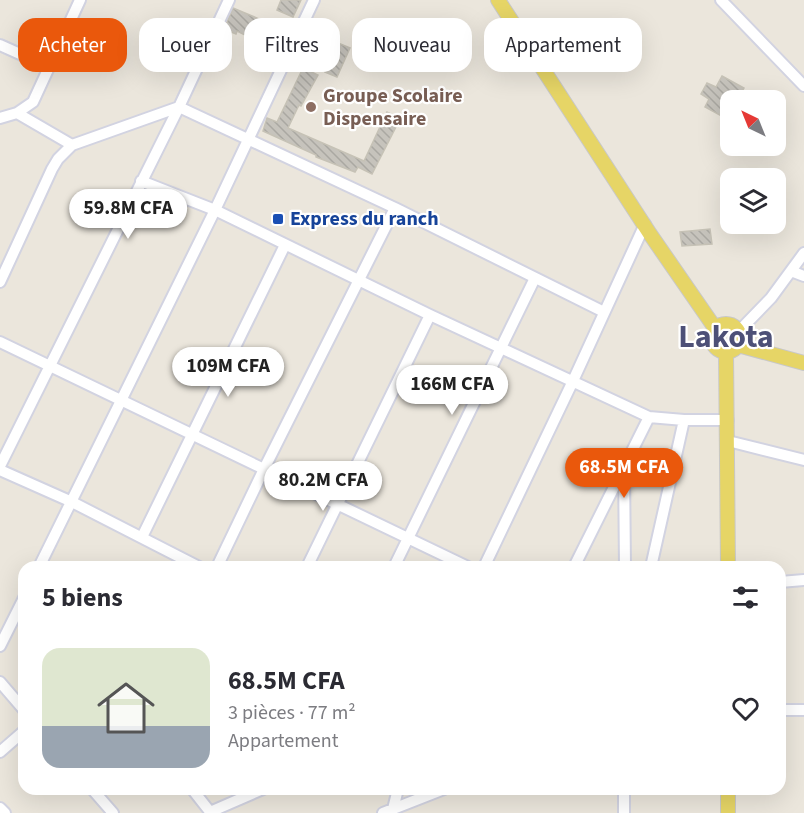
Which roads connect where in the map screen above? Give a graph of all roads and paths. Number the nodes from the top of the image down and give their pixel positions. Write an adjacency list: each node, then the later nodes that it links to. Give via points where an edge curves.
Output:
1 (80, 0): 6 (street)
2 (229, 0): 11 (street)
3 (314, 0): 14 (street)
4 (498, 0): 19 (main road)
5 (721, 0): 10 (street)
6 (72, 18)
7 (0, 45): 8 (street)
8 (18, 53)
9 (47, 72): 12 (street, via 33,102)
10 (804, 86)
11 (179, 107): 14 (street); 15 (street); 16 (street)
12 (17, 113): 13 (street); 15 (street)
13 (0, 117)
14 (248, 139): 17 (street); 18 (street)
15 (72, 145): 26 (street, via 52,169)
16 (141, 181): 18 (street); 34 (street)
17 (395, 208): 24 (street); 25 (street)
18 (215, 210): 20 (street); 36 (street)
19 (645, 224): 27 (street); 29 (main road)
20 (285, 245): 25 (street); 40 (street)
21 (804, 253): 22 (street)
22 (791, 271): 23 (street); 31 (street)
23 (804, 276)
24 (535, 278): 27 (street); 32 (street)
25 (360, 281): 28 (street); 45 (street)
26 (0, 282)
27 (604, 312): 35 (street)
28 (430, 315): 32 (street); 47 (street)
29 (715, 328): 31 (main road, via 726,323 733,325); 31 (main road, via 711,336 718,350)
30 (0, 342): 34 (street)
31 (734, 343): 33 (main road); 39 (main road)
32 (501, 349): 35 (street); 49 (street)
33 (804, 363)
34 (50, 367): 36 (street); 44 (street)
35 (572, 383): 37 (street); 56 (street)
36 (121, 402): 40 (street); 46 (street)
37 (649, 417): 38 (street); 43 (street)
38 (684, 420): 39 (street); 59 (street)
39 (728, 420): 41 (main road)
40 (193, 436): 45 (street); 48 (street)
41 (728, 441): 42 (street); 60 (main road)
42 (804, 460)
43 (624, 466): 57 (street); 58 (street)
44 (0, 468): 46 (street)
45 (264, 469): 47 (street); 52 (street)
46 (72, 502): 48 (street); 50 (street)
47 (338, 503): 49 (street); 53 (street)
48 (142, 537): 51 (street)
49 (407, 539): 54 (street); 55 (street)
50 (42, 561)
51 (188, 561)
52 (220, 561)
53 (310, 561)
54 (397, 561)
55 (455, 561)
56 (486, 561)
57 (577, 561)
58 (625, 561)
59 (652, 561)
60 (728, 561)
61 (804, 580): 62 (street)
62 (786, 582)
63 (18, 610): 64 (street)
64 (0, 646)
65 (0, 682): 66 (street)
66 (18, 703)
67 (786, 710): 68 (street)
68 (804, 710)
69 (18, 736): 70 (street)
70 (0, 752)
71 (97, 795): 82 (street)
72 (197, 795): 79 (street)
73 (249, 795): 79 (street)
74 (396, 795): 80 (street)
75 (430, 795): 80 (street)
76 (624, 795): 83 (street)
77 (728, 795): 84 (main road)
78 (0, 808): 81 (street)
79 (211, 812)
80 (390, 812)
81 (5, 813)
82 (113, 813)
83 (624, 813)
84 (728, 813)

